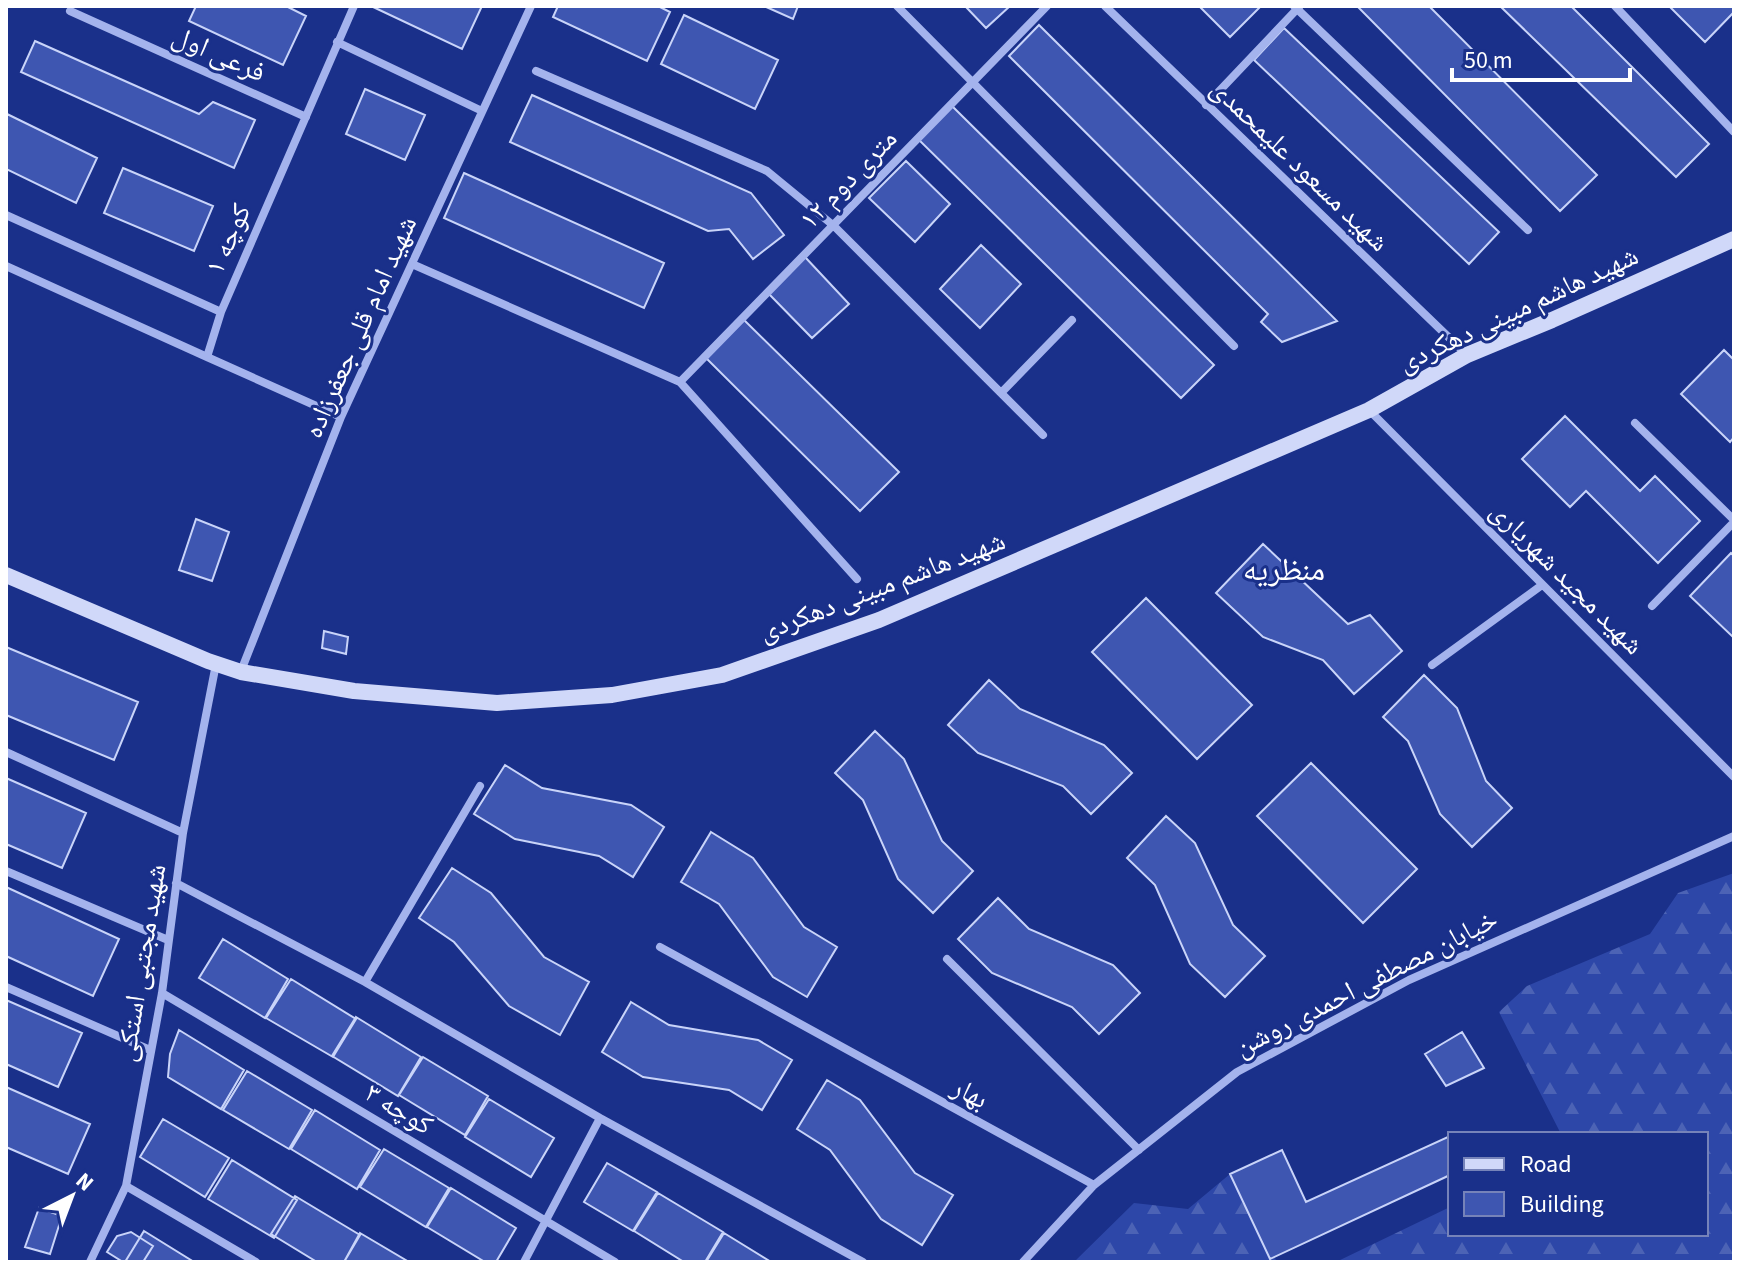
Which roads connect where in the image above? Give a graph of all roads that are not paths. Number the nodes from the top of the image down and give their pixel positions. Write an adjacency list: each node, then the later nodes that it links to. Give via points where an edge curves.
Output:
1 (354, 6): 9 (street, کوچه ۱)
2 (531, 6): 13 (street, شهید امام قلی جعفرزاده)
3 (897, 6): 11 (street)
4 (1047, 6): 11 (street, ۱۲ متری دوم)
5 (1105, 6): 12 (street, شهید مسعود علیمحمدی)
6 (1615, 6): 15 (street)
7 (1297, 7): 12 (street); 18 (street)
8 (70, 11): 14 (street, فرعی اول)
9 (337, 42): 13 (street); 14 (street, کوچه ۱)
10 (536, 71): 17 (street, via 767,171)
11 (970, 83): 17 (street, ۱۲ متری دوم); 24 (street)
12 (1206, 105): 25 (street, شهید مسعود علیمحمدی)
13 (482, 111): 20 (street, شهید امام قلی جعفرزاده)
14 (306, 117): 22 (street, کوچه ۱)
15 (1734, 132)
16 (6, 215): 22 (street)
17 (834, 226): 27 (street, ۱۲ متری دوم); 28 (street)
18 (1528, 230)
19 (1734, 239): 25 (main road, شهید هاشم مبینی دهکردی)
20 (412, 264): 27 (street); 30 (street, شهید امام قلی جعفرزاده)
21 (6, 266): 26 (street)
22 (221, 312): 26 (street, کوچه ۱)
23 (1072, 320): 28 (street)
24 (1234, 346)
25 (1467, 355): 29 (main road, شهید هاشم مبینی دهکردی)
26 (207, 357): 30 (street)
27 (680, 382): 35 (street)
28 (1001, 393): 32 (street)
29 (1369, 410): 36 (street, شهید مجید شهریاری); 40 (main road, شهید هاشم مبینی دهکردی, via 879,620 722,675 612,695 497,703 354,691)
30 (341, 417): 40 (street, شهید امام قلی جعفرزاده)
31 (1635, 423): 33 (street)
32 (1043, 435)
33 (1734, 521): 37 (street)
34 (6, 575): 38 (main road, شهید هاشم مبینی دهکردی)
35 (857, 579)
36 (1542, 585): 39 (street); 42 (street, شهید مجید شهریاری)
37 (1652, 606)
38 (216, 664): 40 (main road, شهید هاشم مبینی دهکردی); 44 (street, شهید مجتبی استکی)
39 (1432, 665)
40 (241, 672)
41 (6, 752): 44 (street)
42 (1734, 777)
43 (480, 786): 51 (street)
44 (183, 833): 47 (street, شهید مجتبی استکی)
45 (1734, 836): 56 (street, خیابان مصطفی احمدی روشن, via 1409,980 1237,1072)
46 (6, 871): 48 (street)
47 (176, 883): 48 (street, شهید مجتبی استکی); 51 (street)
48 (168, 940): 53 (street, شهید مجتبی استکی)
49 (660, 947): 57 (street, بهار)
50 (947, 959): 56 (street)
51 (365, 982): 55 (street)
52 (6, 987): 54 (street)
53 (162, 993): 54 (street, شهید مجتبی استکی); 59 (street, کوچه ۳)
54 (150, 1050): 58 (street, شهید مجتبی استکی)
55 (600, 1118): 59 (street); 64 (street)
56 (1139, 1150): 57 (street, خیابان مصطفی احمدی روشن)
57 (1094, 1185): 65 (street, خیابان مصطفی احمدی روشن)
58 (126, 1186): 60 (street, شهید مجتبی استکی); 61 (street)
59 (547, 1223): 62 (street); 63 (street, کوچه ۳)
60 (90, 1262)
61 (256, 1262)
62 (524, 1262)
63 (615, 1262)
64 (863, 1262)
65 (1023, 1262)

